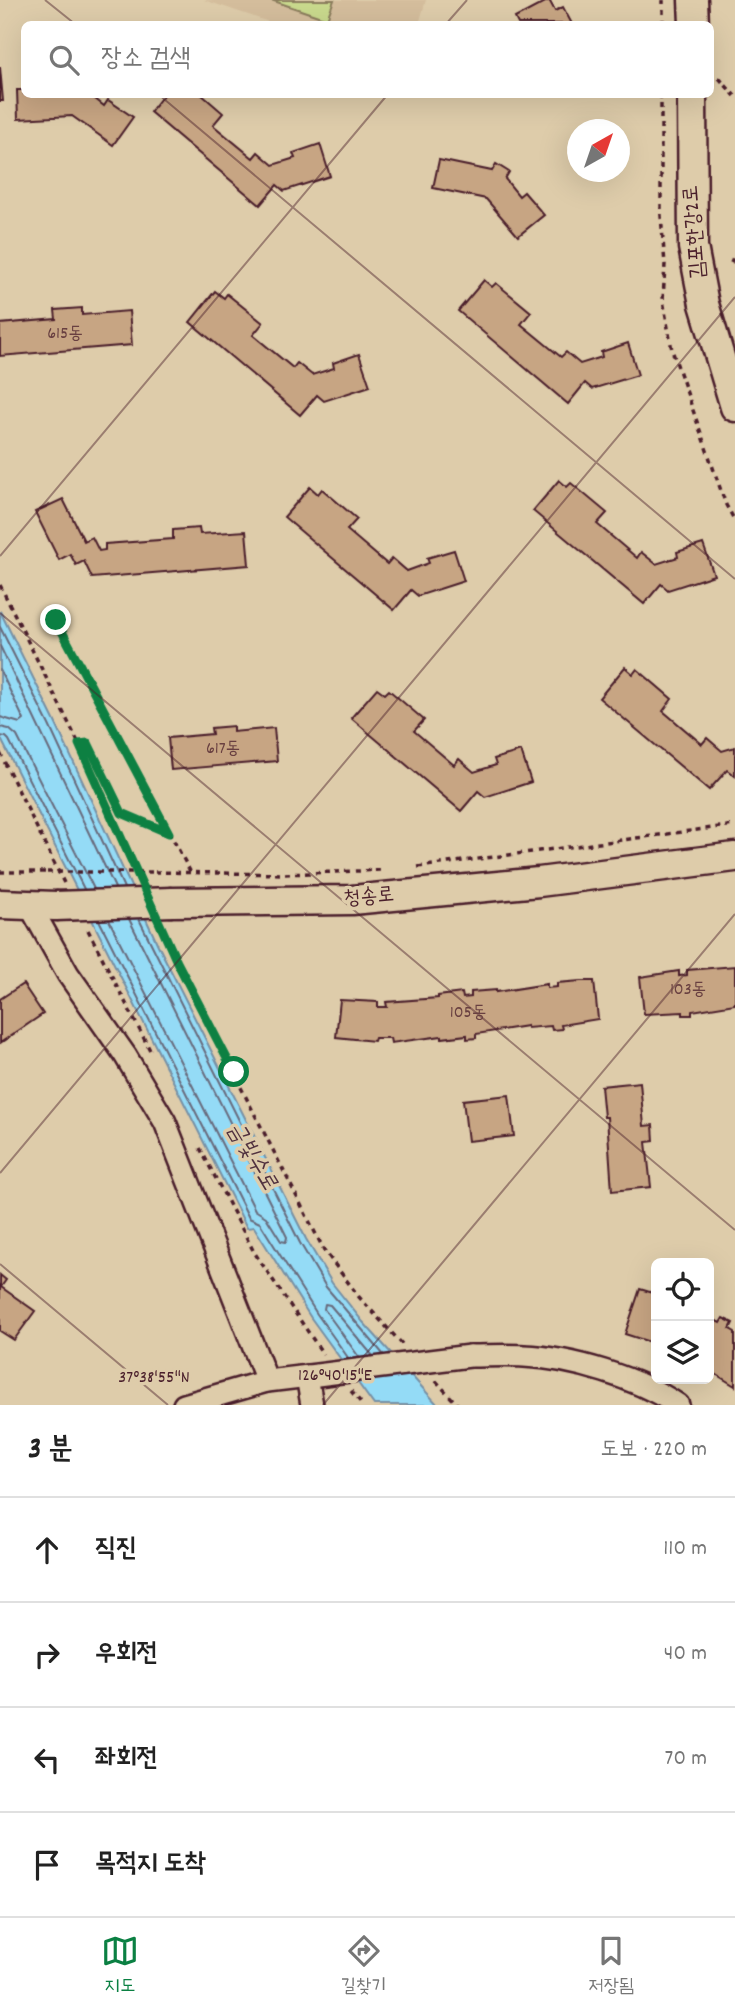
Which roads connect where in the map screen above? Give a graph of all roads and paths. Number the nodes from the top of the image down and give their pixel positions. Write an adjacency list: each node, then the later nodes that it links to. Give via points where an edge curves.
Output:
1 (663, 0): 3 (path)
2 (694, 0): 4 (street)
3 (663, 21)
4 (694, 21)
5 (719, 79): 6 (path)
6 (735, 96)
7 (692, 98): 10 (street, 김포한강2로, via 693,247 704,304)
8 (735, 254): 9 (path)
9 (731, 263)
10 (735, 407)
11 (0, 585): 13 (path)
12 (56, 620): 16 (path)
13 (79, 744): 16 (path, via 88,743 122,813); 22 (path)
14 (0, 753): 23 (path)
15 (735, 825): 18 (path)
16 (169, 833): 21 (path)
17 (735, 857): 25 (street, 청송로, via 352,900)
18 (414, 867)
19 (388, 870): 21 (path)
20 (0, 872): 21 (path, bridge)
21 (191, 873)
22 (144, 888)
23 (51, 901): 24 (street, 청송로); 25 (street, 청송로, bridge); 32 (street, via 68,974 165,1122)
24 (0, 904)
25 (166, 913): 29 (path, via 177,962 324,1250)
26 (87, 929): 27 (path)
27 (155, 1060)
28 (196, 1140): 30 (path)
29 (402, 1345)
30 (316, 1369): 32 (street); 35 (street); 38 (street, bridge, via 470,1356 527,1356 586,1367 649,1388)
31 (429, 1374): 37 (path)
32 (267, 1381): 34 (street)
33 (347, 1385): 36 (path)
34 (184, 1405)
35 (312, 1405)
36 (363, 1405)
37 (458, 1405)
38 (678, 1405)

